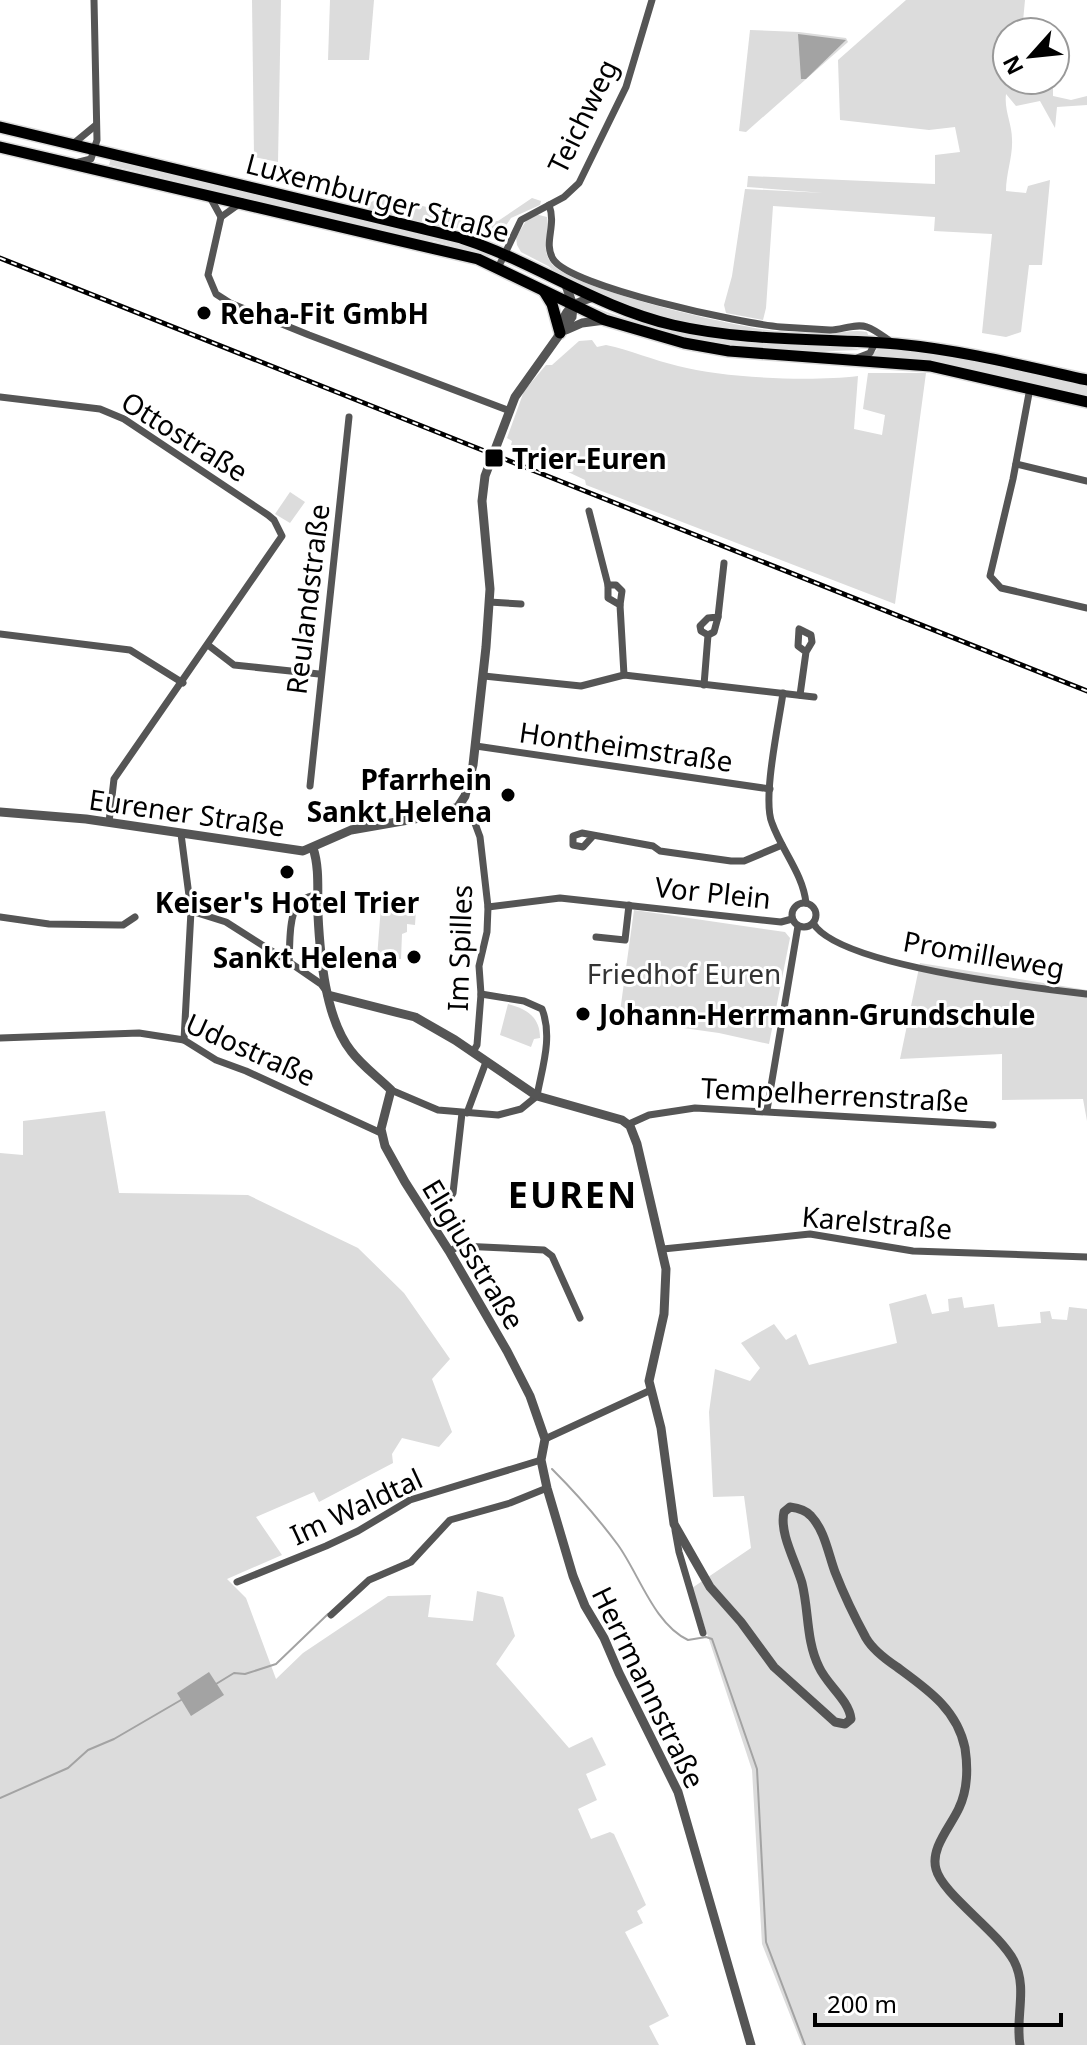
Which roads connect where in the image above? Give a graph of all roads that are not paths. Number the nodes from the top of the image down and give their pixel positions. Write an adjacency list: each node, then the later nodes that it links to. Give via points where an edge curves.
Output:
1 (94, 0): 3 (street)
2 (652, 0): 13 (street, Teichweg, via 626,87 600,143 579,183)
3 (96, 125): 5 (street); 8 (street)
4 (0, 127): 5 (main road, Luxemburger Straße)
5 (73, 144): 8 (main road, Luxemburger Straße)
6 (0, 147): 7 (main road, Luxemburger Straße)
7 (13, 150): 9 (street); 10 (main road, Luxemburger Straße)
8 (96, 150): 10 (street, via 84,162); 15 (main road, Luxemburger Straße, via 461,238)
9 (0, 157)
10 (69, 161): 11 (main road, Luxemburger Straße)
11 (208, 195): 12 (main road, Luxemburger Straße); 14 (street, Luxemburger Straße)
12 (242, 202): 14 (street, Luxemburger Straße); 16 (main road, Luxemburger Straße)
13 (549, 205): 15 (street, Teichweg, via 521,220); 22 (street, Luxemburger Straße, via 550,252 559,266 599,285 780,327)
14 (221, 217): 31 (street, via 208,275 216,294)
15 (504, 253): 16 (street, Teichweg); 17 (main road, Luxemburger Straße)
16 (498, 268): 18 (main road, Luxemburger Straße)
17 (566, 285): 19 (main road, Luxemburger Straße); 20 (street)
18 (544, 291): 20 (main road, Luxemburger Straße); 23 (main road)
19 (591, 298): 20 (street); 24 (main road, Luxemburger Straße, via 673,325 733,335)
20 (573, 306): 21 (main road, Luxemburger Straße); 23 (street, via 565,313)
21 (605, 320): 23 (street); 26 (main road, Luxemburger Straße, via 729,351)
22 (873, 331): 24 (street); 25 (street, Luxemburger Straße)
23 (560, 333): 31 (street, via 525,380)
24 (876, 344): 25 (main road, Luxemburger Straße); 26 (street)
25 (895, 344): 27 (main road, Luxemburger Straße, via 982,356)
26 (855, 359): 28 (main road, Luxemburger Straße, via 930,366)
27 (1087, 380)
28 (1030, 388): 30 (main road, Luxemburger Straße); 33 (street)
29 (0, 397): 45 (street, Ottostraße, via 100,409 124,419 274,520 282,536)
30 (1087, 402)
31 (510, 411): 38 (street, via 482,491)
32 (349, 417): 47 (street, Reulandstraße)
33 (1016, 464): 34 (street); 41 (street, via 990,576 1001,588)
34 (1087, 481)
35 (589, 511): 37 (street)
36 (724, 563): 42 (street)
37 (608, 585): 40 (street, via 609,601); 40 (street, via 622,591)
38 (489, 602): 39 (street); 49 (street)
39 (521, 604)
40 (620, 605): 48 (street)
41 (1087, 608)
42 (718, 617): 44 (street); 44 (street, via 702,622 701,631)
43 (0, 634): 50 (street, via 130,650)
44 (708, 635): 51 (street)
45 (208, 645): 47 (street, via 234,665); 50 (street)
46 (806, 652): 53 (street)
47 (319, 674): 56 (street, Reulandstraße)
48 (624, 675): 49 (street, via 581,686); 51 (street)
49 (484, 676): 55 (street)
50 (183, 683): 60 (street, via 114,779)
51 (704, 685): 52 (street)
52 (783, 693): 53 (street); 57 (street)
53 (800, 695): 54 (street)
54 (814, 697)
55 (476, 746): 57 (street, Hontheimstraße); 58 (street)
56 (310, 786)
57 (770, 789): 63 (street, via 770,820)
58 (462, 803): 64 (street, Eurener Straße, via 431,816 351,830); 68 (street, Im Spilles, via 480,837)
59 (0, 812): 60 (street, Eurener Straße)
60 (109, 822): 61 (street, Eurener Straße)
61 (181, 834): 64 (street, Eurener Straße); 69 (street)
62 (593, 836): 63 (street, via 731,861)
63 (782, 845): 66 (street)
64 (313, 848): 65 (street)
65 (317, 895): 75 (street, via 297,903); 78 (street)
66 (806, 903): 72 (street, via 794,908); 73 (street, via 816,913)
67 (629, 905): 68 (street, Vor Plein, via 560,898); 72 (street, Vor Plein); 74 (street, Vor Plein, via 625,940)
68 (488, 907): 76 (street, Im Spilles, via 479,966)
69 (191, 911): 75 (street, via 226,922); 80 (street)
70 (0, 917): 71 (street, via 118,925)
71 (135, 917)
72 (795, 922): 73 (street, via 805,927); 85 (street)
73 (813, 923): 77 (street, Promilleweg, via 829,939 873,954 981,980)
74 (596, 937)
75 (289, 962): 78 (street)
76 (481, 994): 81 (street, Im Spilles); 84 (street, via 542,1009 546,1045)
77 (1087, 994)
78 (328, 995): 81 (street, via 415,1017); 83 (street, via 348,1049)
79 (0, 1038): 80 (street, Udostraße, via 139,1033)
80 (184, 1040): 89 (street, Udostraße, via 216,1060)
81 (473, 1052): 82 (street)
82 (486, 1062): 84 (street); 86 (street)
83 (391, 1090): 86 (street, via 438,1110); 89 (street)
84 (537, 1096): 86 (street, via 509,1114); 87 (street)
85 (767, 1110): 87 (street, Tempelherrenstraße, via 695,1108); 88 (street, Tempelherrenstraße)
86 (464, 1113): 90 (street, via 453,1193)
87 (626, 1122): 91 (street, via 637,1144)
88 (993, 1125)
89 (381, 1133): 92 (street, Eligiusstraße, via 398,1171)
90 (446, 1204)
91 (663, 1249): 93 (street, Karelstraße, via 810,1234 913,1251); 95 (street, via 664,1314)
92 (449, 1251): 94 (street, via 461,1246 544,1250 552,1256); 96 (street, Eligiusstraße, via 513,1362)
93 (1087, 1257)
94 (580, 1318)
95 (651, 1390): 96 (street); 99 (street)
96 (545, 1439): 97 (street, Herrmannstraße)
97 (541, 1460): 98 (street, Herrmannstraße); 100 (street, Im Waldtal, via 410,1500 358,1531)
98 (547, 1488): 101 (street, via 450,1520 411,1562 369,1580); 103 (street, Herrmannstraße, via 582,1600 678,1792)
99 (674, 1524): 102 (street); 104 (street, via 710,1587 774,1667 835,1722 848,1723 851,1714 811,1649 803,1585 783,1523 790,1507 810,1514 869,1643 953,1715 967,1776 960,1807 934,1865 941,1881 987,1926 1014,1962 1020,1980)
100 (237, 1582)
101 (331, 1615)
102 (703, 1633)
103 (751, 2045)
104 (1020, 2045)

